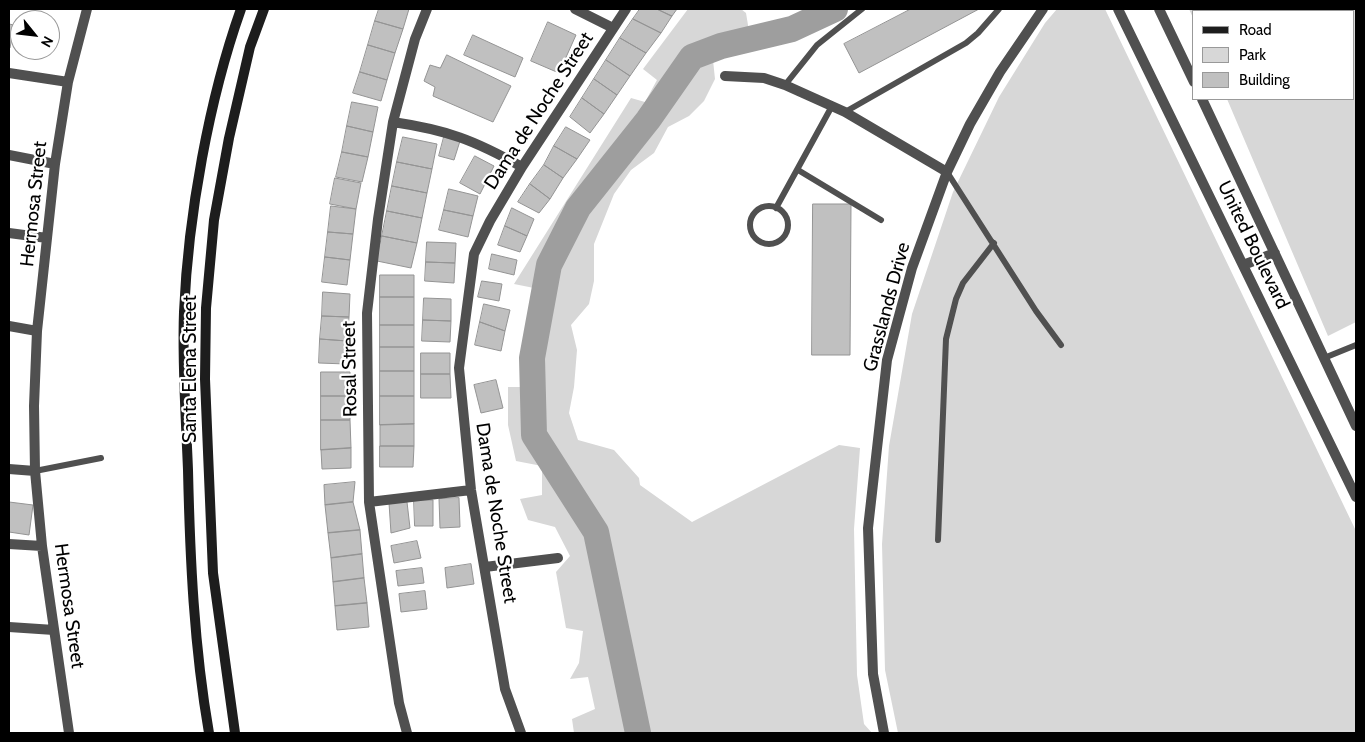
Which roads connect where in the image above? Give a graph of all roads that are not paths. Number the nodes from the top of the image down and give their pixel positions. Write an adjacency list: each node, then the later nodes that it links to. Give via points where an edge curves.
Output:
1 (87, 9): 16 (street, Hermosa Street)
2 (241, 9): 54 (street, Santa Elena Street, via 224,67 195,206 184,312 190,572)
3 (264, 9): 55 (street, Santa Elena Street, via 250,47 228,138 214,220 206,308 205,379 213,573)
4 (427, 9): 21 (street, Rosal Street, via 415,39)
5 (576, 9): 12 (street)
6 (626, 9): 12 (street, Dama de Noche Street)
7 (862, 9): 17 (lane, via 817,45)
8 (999, 9): 20 (lane, via 966,43)
9 (1043, 9): 26 (street, Grasslands Drive, via 1000,72)
10 (1118, 9): 33 (street, United Boulevard)
11 (1159, 9): 15 (street)
12 (613, 28): 24 (street, Dama de Noche Street)
13 (9, 73): 16 (street)
14 (725, 76): 17 (street, via 764,78)
15 (1192, 78)
16 (68, 82): 23 (street, Hermosa Street)
17 (785, 84): 19 (street)
18 (1202, 100): 32 (street, United Boulevard)
19 (832, 106): 20 (street); 25 (lane)
20 (845, 112): 26 (street)
21 (393, 122): 24 (street, via 464,137); 45 (street, Rosal Street, via 367,313)
22 (9, 155): 23 (street)
23 (55, 164): 30 (street, Hermosa Street)
24 (522, 168): 43 (street, Dama de Noche Street, via 474,254 459,368)
25 (798, 170): 27 (lane); 28 (lane)
26 (947, 172): 31 (lane); 58 (street, Grasslands Drive, via 912,268 887,360 868,528 873,674)
27 (776, 208): 27 (lane, via 759,209 752,218 753,235 762,242 773,243 786,232 785,215)
28 (881, 220)
29 (9, 233): 30 (street)
30 (47, 238): 35 (street, Hermosa Street)
31 (994, 244): 36 (lane); 46 (lane, via 963,283 946,339)
32 (1274, 253): 33 (street); 38 (street, United Boulevard)
33 (1243, 265): 44 (street, United Boulevard)
34 (9, 326): 35 (street)
35 (37, 331): 42 (street, Hermosa Street)
36 (1061, 345)
37 (1356, 345): 38 (lane)
38 (1324, 358): 39 (street, United Boulevard)
39 (1356, 426)
40 (101, 458): 42 (lane)
41 (9, 469): 42 (street)
42 (35, 471): 48 (street, Hermosa Street)
43 (471, 490): 45 (street); 50 (street, Dama de Noche Street)
44 (1356, 497)
45 (369, 502): 56 (street, Rosal Street)
46 (938, 540)
47 (9, 544): 48 (street)
48 (42, 546): 52 (street, Hermosa Street)
49 (558, 558): 50 (street)
50 (485, 567): 57 (street, Dama de Noche Street, via 505,689)
51 (9, 627): 52 (street)
52 (54, 630): 53 (street, Hermosa Street)
53 (69, 733)
54 (209, 733)
55 (235, 733)
56 (406, 733)
57 (521, 733)
58 (884, 733)

